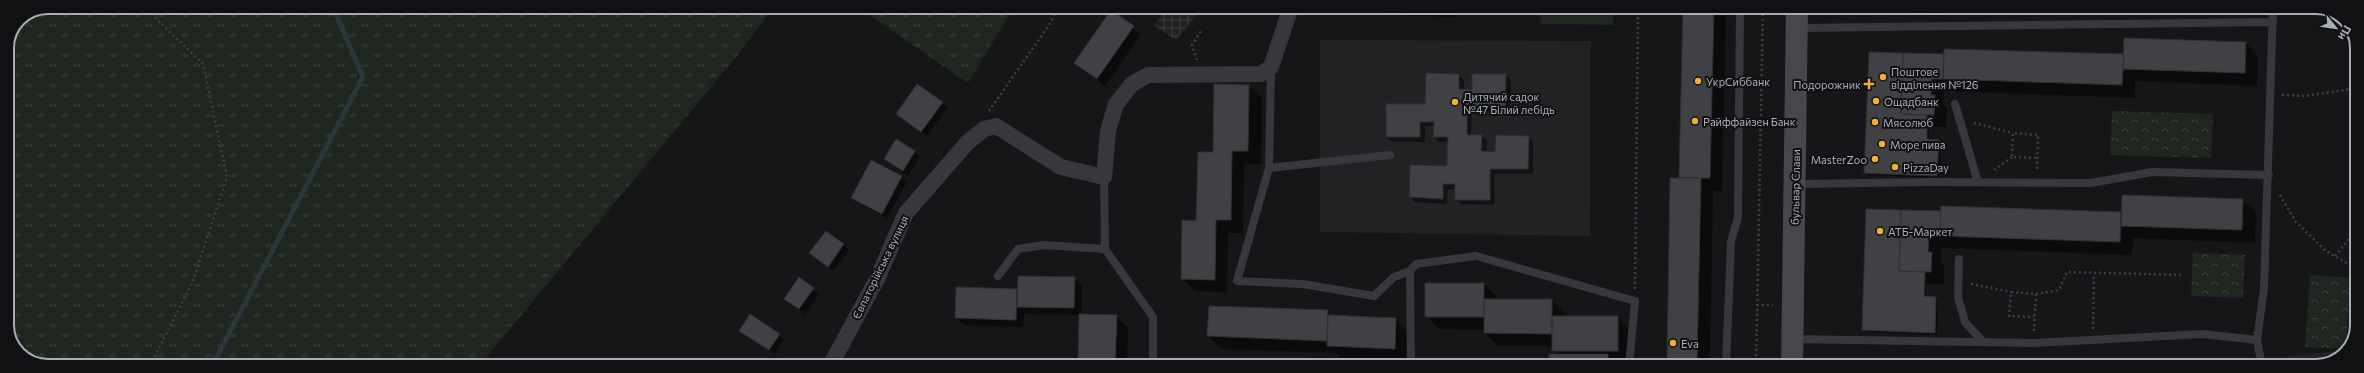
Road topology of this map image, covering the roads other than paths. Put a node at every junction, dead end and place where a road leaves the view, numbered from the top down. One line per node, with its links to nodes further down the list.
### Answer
1 (1289, 14): 6 (street)
2 (1740, 14): 25 (lane)
3 (2273, 14): 5 (lane)
4 (1797, 17): 5 (lane); 13 (street, бульвар Слави)
5 (2273, 22): 10 (lane)
6 (1271, 67): 9 (lane); 11 (street)
7 (1955, 104): 12 (lane)
8 (1390, 155): 9 (lane)
9 (1269, 168): 16 (lane)
10 (2268, 175): 12 (lane); 19 (lane)
11 (1104, 177): 14 (lane); 21 (street, Євпаторійська вулиця)
12 (1978, 182): 13 (lane)
13 (1796, 184): 18 (street, бульвар Слави)
14 (1105, 249): 17 (lane); 22 (lane)
15 (1959, 259): 20 (lane)
16 (1410, 271): 23 (lane); 24 (lane)
17 (998, 276)
18 (1793, 339): 20 (lane); 26 (street, бульвар Слави)
19 (2257, 340): 20 (lane); 27 (lane)
20 (1984, 343)
21 (834, 359)
22 (1152, 359)
23 (1411, 359)
24 (1630, 359)
25 (1726, 359)
26 (1792, 359)
27 (2261, 359)

